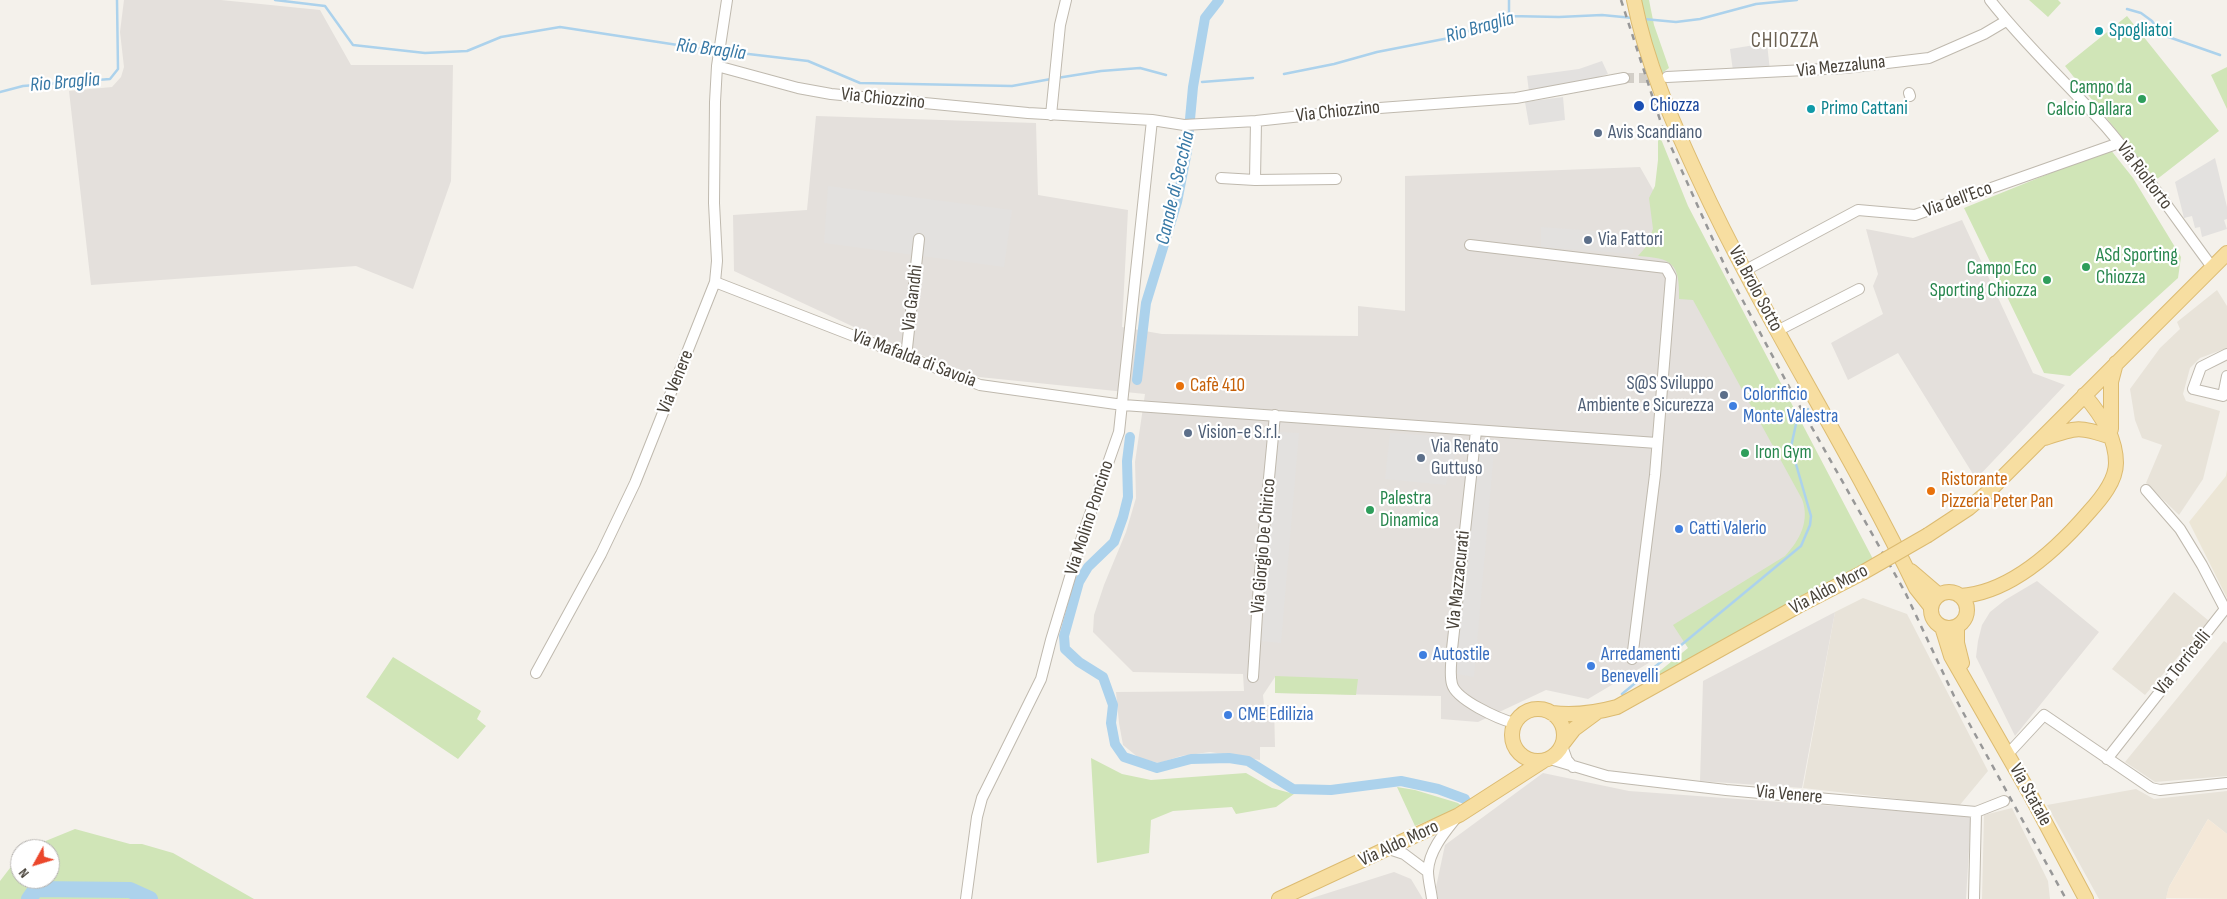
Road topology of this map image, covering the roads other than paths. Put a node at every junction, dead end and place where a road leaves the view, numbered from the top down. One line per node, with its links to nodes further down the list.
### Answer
1 (727, 0): 6 (street, Via Venere)
2 (1066, 0): 9 (street)
3 (1990, 0): 5 (street, Via Rioltorto)
4 (1637, 12): 20 (main road, Via Brolo Sotto)
5 (2006, 21): 7 (street, Via Mezzaluna); 12 (street, Via Rioltorto)
6 (718, 62): 9 (street, Via Chiozzino); 21 (street, Via Venere)
7 (1667, 77)
8 (1624, 78): 11 (street, Via Chiozzino)
9 (1051, 114): 10 (street, Via Chiozzino)
10 (1152, 120): 11 (street, Via Chiozzino); 29 (street, Via Molino Poncino)
11 (1256, 122): 15 (street)
12 (2119, 143): 19 (street, Via Rioltorto); 20 (street, Via dell'Eco)
13 (1221, 178): 15 (street)
14 (1336, 179): 15 (street)
15 (1255, 180)
16 (919, 239): 25 (street, Via Gandhi)
17 (1470, 245): 34 (street)
18 (2227, 253): 19 (main road, Via Aldo Moro)
19 (2212, 267): 26 (main road, Via Aldo Moro)
20 (1744, 270): 23 (main road, Via Brolo Sotto)
21 (715, 282): 25 (street, Via Mafalda di Savoia); 43 (street, Via Venere)
22 (1859, 289): 23 (street)
23 (1777, 331): 38 (main road, Via Brolo Sotto)
24 (2227, 354): 27 (street)
25 (906, 357): 29 (street, Via Mafalda di Savoia)
26 (2116, 363): 28 (main road, Via Aldo Moro); 32 (main road)
27 (2227, 376)
28 (2084, 395): 32 (main road); 33 (main road, Via Aldo Moro)
29 (1122, 404): 30 (street); 62 (street, Via Molino Poncino)
30 (1276, 415): 31 (street); 44 (street, Via Giorgio De Chirico)
31 (1476, 431): 34 (street); 48 (street, Via Mazzacurati)
32 (2111, 437): 33 (main road, Via Aldo Moro); 36 (main road)
33 (2040, 439): 46 (main road, Via Aldo Moro, bridge)
34 (1657, 443): 42 (street)
35 (2146, 490): 52 (street, Via Torricelli)
36 (2001, 584): 37 (main road); 39 (main road)
37 (1960, 596): 38 (main road); 39 (main road)
38 (1935, 601): 41 (main road, Via Statale)
39 (1967, 613): 40 (main road)
40 (1958, 626): 41 (main road); 45 (main road, Via Statale)
41 (1942, 627): 45 (main road, Via Statale)
42 (1632, 659)
43 (536, 673)
44 (1253, 677)
45 (1972, 692): 50 (main road, Via Statale)
46 (1598, 712): 47 (main road, Via Aldo Moro); 49 (main road, Via Aldo Moro)
47 (1552, 713): 48 (main road); 49 (main road)
48 (1514, 724): 51 (main road)
49 (1563, 744): 53 (main road); 54 (street)
50 (2007, 755): 52 (street); 66 (main road, Via Statale)
51 (1520, 756): 53 (main road); 55 (main road)
52 (2108, 759): 56 (street)
53 (1547, 760): 54 (street, Via Venere); 55 (main road, Via Aldo Moro)
54 (1573, 767): 58 (street, Via Venere)
55 (1514, 780): 59 (main road, Via Aldo Moro)
56 (2227, 783)
57 (2004, 801): 58 (street, Via Venere)
58 (1976, 812): 65 (street)
59 (1463, 813): 60 (main road, Via Aldo Moro); 61 (street)
60 (1389, 849): 61 (street); 63 (main road, Via Aldo Moro)
61 (1428, 872): 64 (street)
62 (966, 899)
63 (1279, 899)
64 (1432, 899)
65 (1974, 899)
66 (2086, 899)

